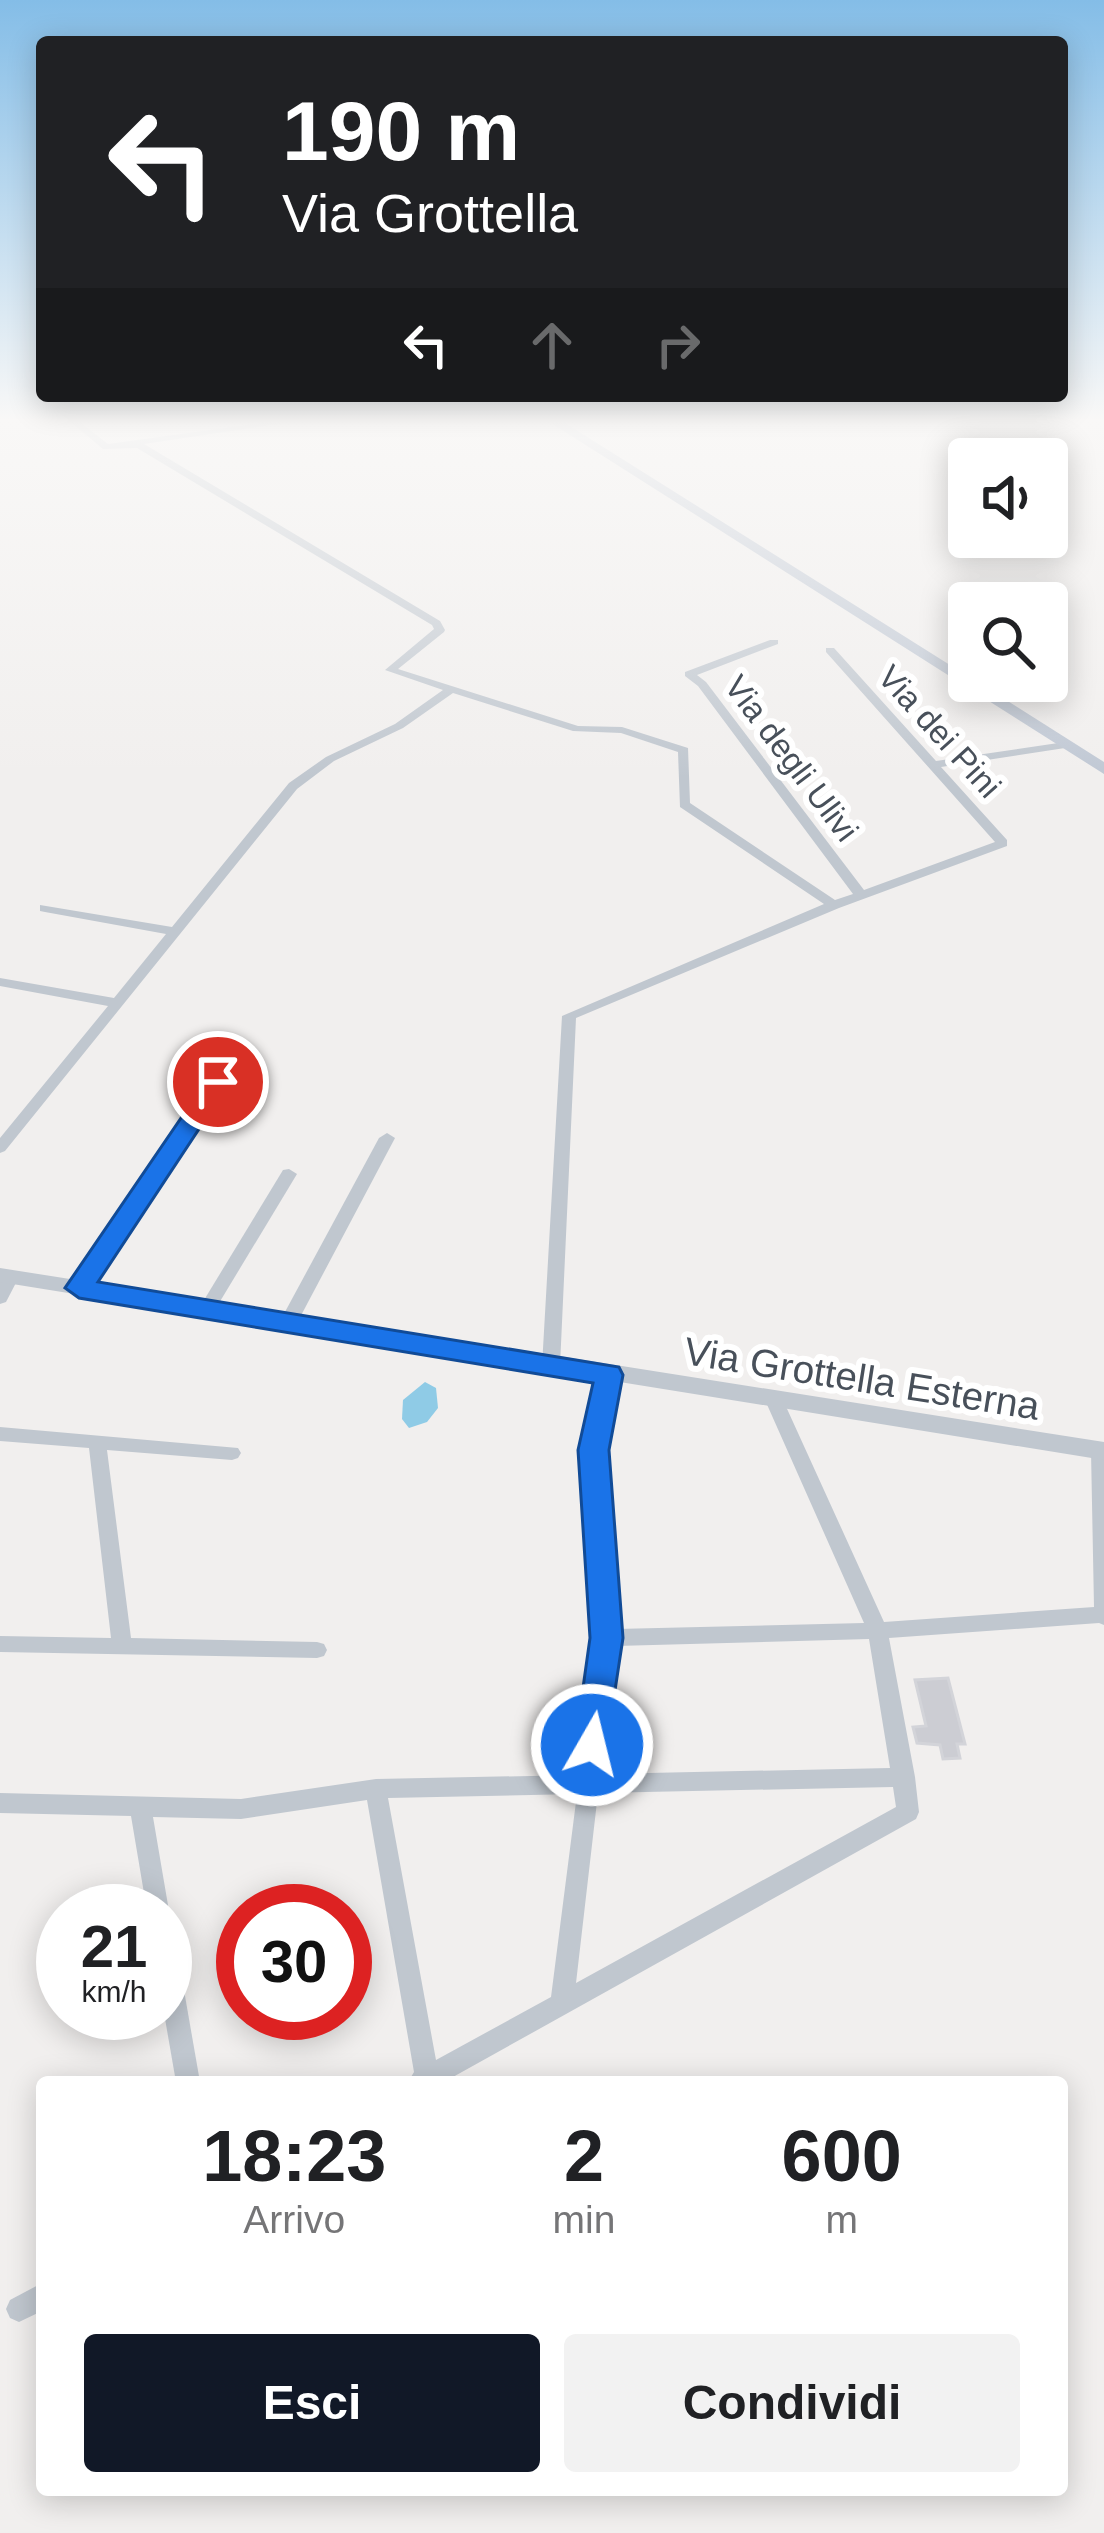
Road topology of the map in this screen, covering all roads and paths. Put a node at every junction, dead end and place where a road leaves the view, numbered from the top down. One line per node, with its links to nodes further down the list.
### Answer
1 (300, 541): 5 (street)
2 (743, 541): 6 (main road)
3 (774, 642): 9 (street, Via degli Ulivi)
4 (830, 650): 7 (street, Via dei Pini)
5 (450, 690): 10 (street); 12 (street)
6 (1065, 746): 7 (street); 8 (main road)
7 (932, 766): 9 (street, Via dei Pini)
8 (1104, 770)
9 (861, 895): 10 (street)
10 (834, 905): 24 (street)
11 (45, 908): 12 (street)
12 (174, 931): 14 (street)
13 (0, 982): 14 (street)
14 (117, 1003): 17 (street)
15 (218, 1082): 20 (street)
16 (387, 1138): 23 (street)
17 (0, 1148)
18 (289, 1174): 22 (street)
19 (6, 1276): 20 (street, Via Grottella Esterna); 21 (street)
20 (79, 1288): 22 (street, Via Grottella Esterna)
21 (0, 1298)
22 (207, 1309): 23 (street, Via Grottella Esterna)
23 (288, 1323): 24 (street, Via Grottella Esterna)
24 (551, 1366): 25 (street, Via Grottella Esterna)
25 (609, 1375): 26 (street, Via Grottella Esterna); 33 (street)
26 (774, 1400): 29 (street, Via Grottella Esterna); 32 (street)
27 (0, 1434): 28 (street)
28 (98, 1443): 30 (street); 35 (street)
29 (1102, 1451): 31 (street)
30 (232, 1453)
31 (1103, 1616): 32 (street)
32 (878, 1631): 33 (street); 37 (street)
33 (607, 1638): 38 (street)
34 (0, 1644): 35 (street)
35 (122, 1646): 36 (street)
36 (317, 1650)
37 (904, 1777): 38 (street); 43 (street)
38 (587, 1781): 39 (street); 43 (street)
39 (376, 1789): 41 (street); 46 (street)
40 (0, 1803): 41 (street)
41 (140, 1807): 42 (street)
42 (153, 1884)
43 (562, 2001): 47 (street)
44 (181, 2040): 45 (street)
45 (187, 2076)
46 (423, 2076)
47 (431, 2076)

